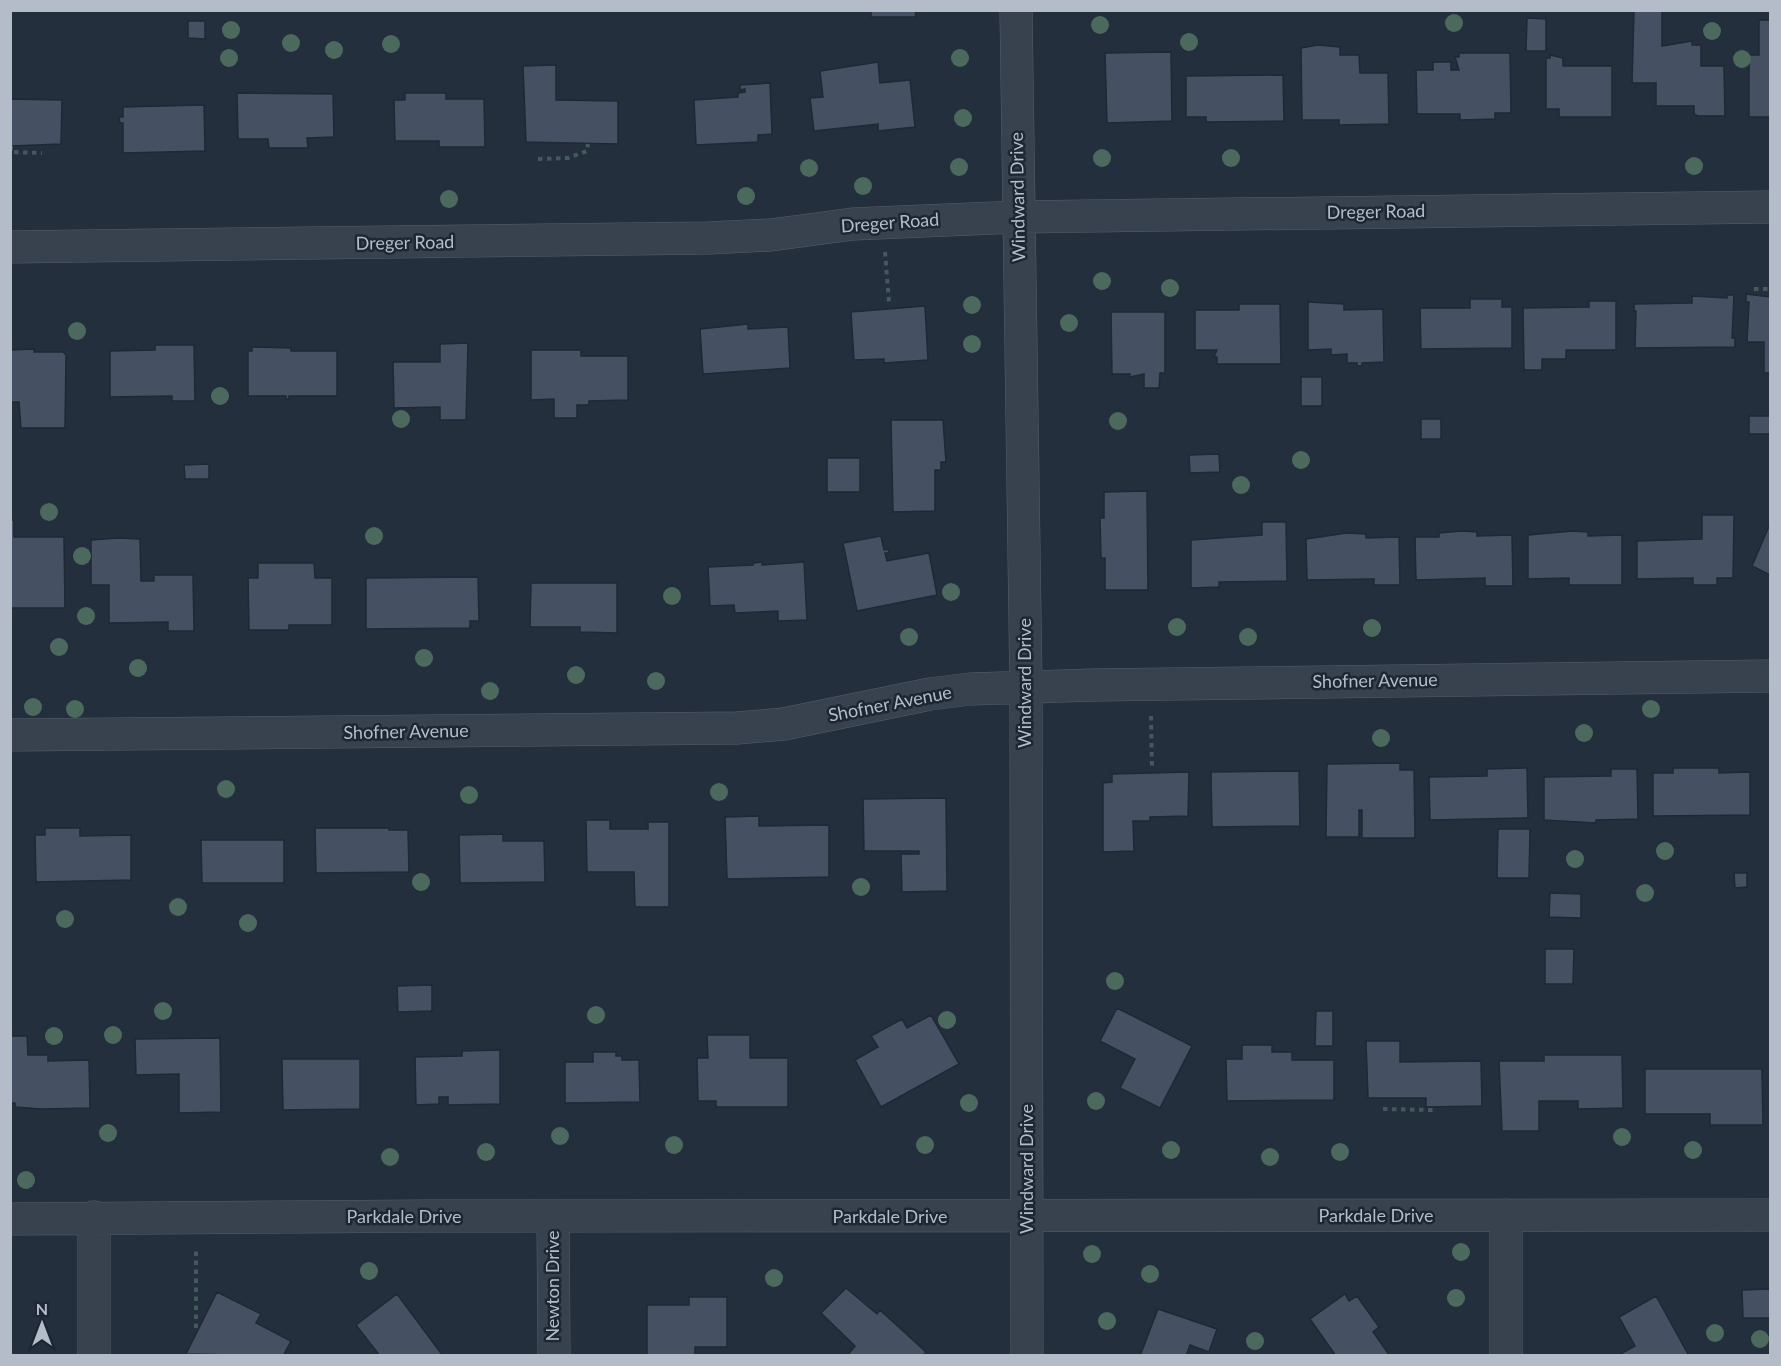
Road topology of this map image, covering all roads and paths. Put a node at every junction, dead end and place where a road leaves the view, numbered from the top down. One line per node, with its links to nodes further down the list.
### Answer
1 (1016, 10): 7 (street, Windward Drive)
2 (588, 144): 5 (path)
3 (11, 146): 4 (path)
4 (42, 153)
5 (538, 159)
6 (1770, 207): 7 (street, Dreger Road)
7 (1018, 216): 9 (street, Dreger Road); 14 (street, Windward Drive)
8 (885, 242): 12 (path)
9 (10, 247)
10 (1754, 289): 11 (path)
11 (1770, 289)
12 (889, 302)
13 (1770, 676): 14 (street, Shofner Avenue)
14 (1026, 687): 16 (street, Shofner Avenue); 24 (street, Windward Drive)
15 (1151, 715): 17 (path)
16 (10, 735)
17 (1152, 769)
18 (1383, 1109): 19 (path)
19 (1433, 1110)
20 (1506, 1215): 21 (street, Parkdale Drive); 24 (street, Parkdale Drive); 31 (street)
21 (1770, 1215)
22 (94, 1217): 23 (street, Parkdale Drive); 25 (street, Parkdale Drive); 28 (street)
23 (553, 1217): 24 (street, Parkdale Drive); 29 (street, Newton Drive)
24 (1027, 1217): 30 (street, Windward Drive)
25 (10, 1219)
26 (196, 1245): 27 (path)
27 (196, 1328)
28 (94, 1356)
29 (554, 1356)
30 (1027, 1356)
31 (1506, 1356)

